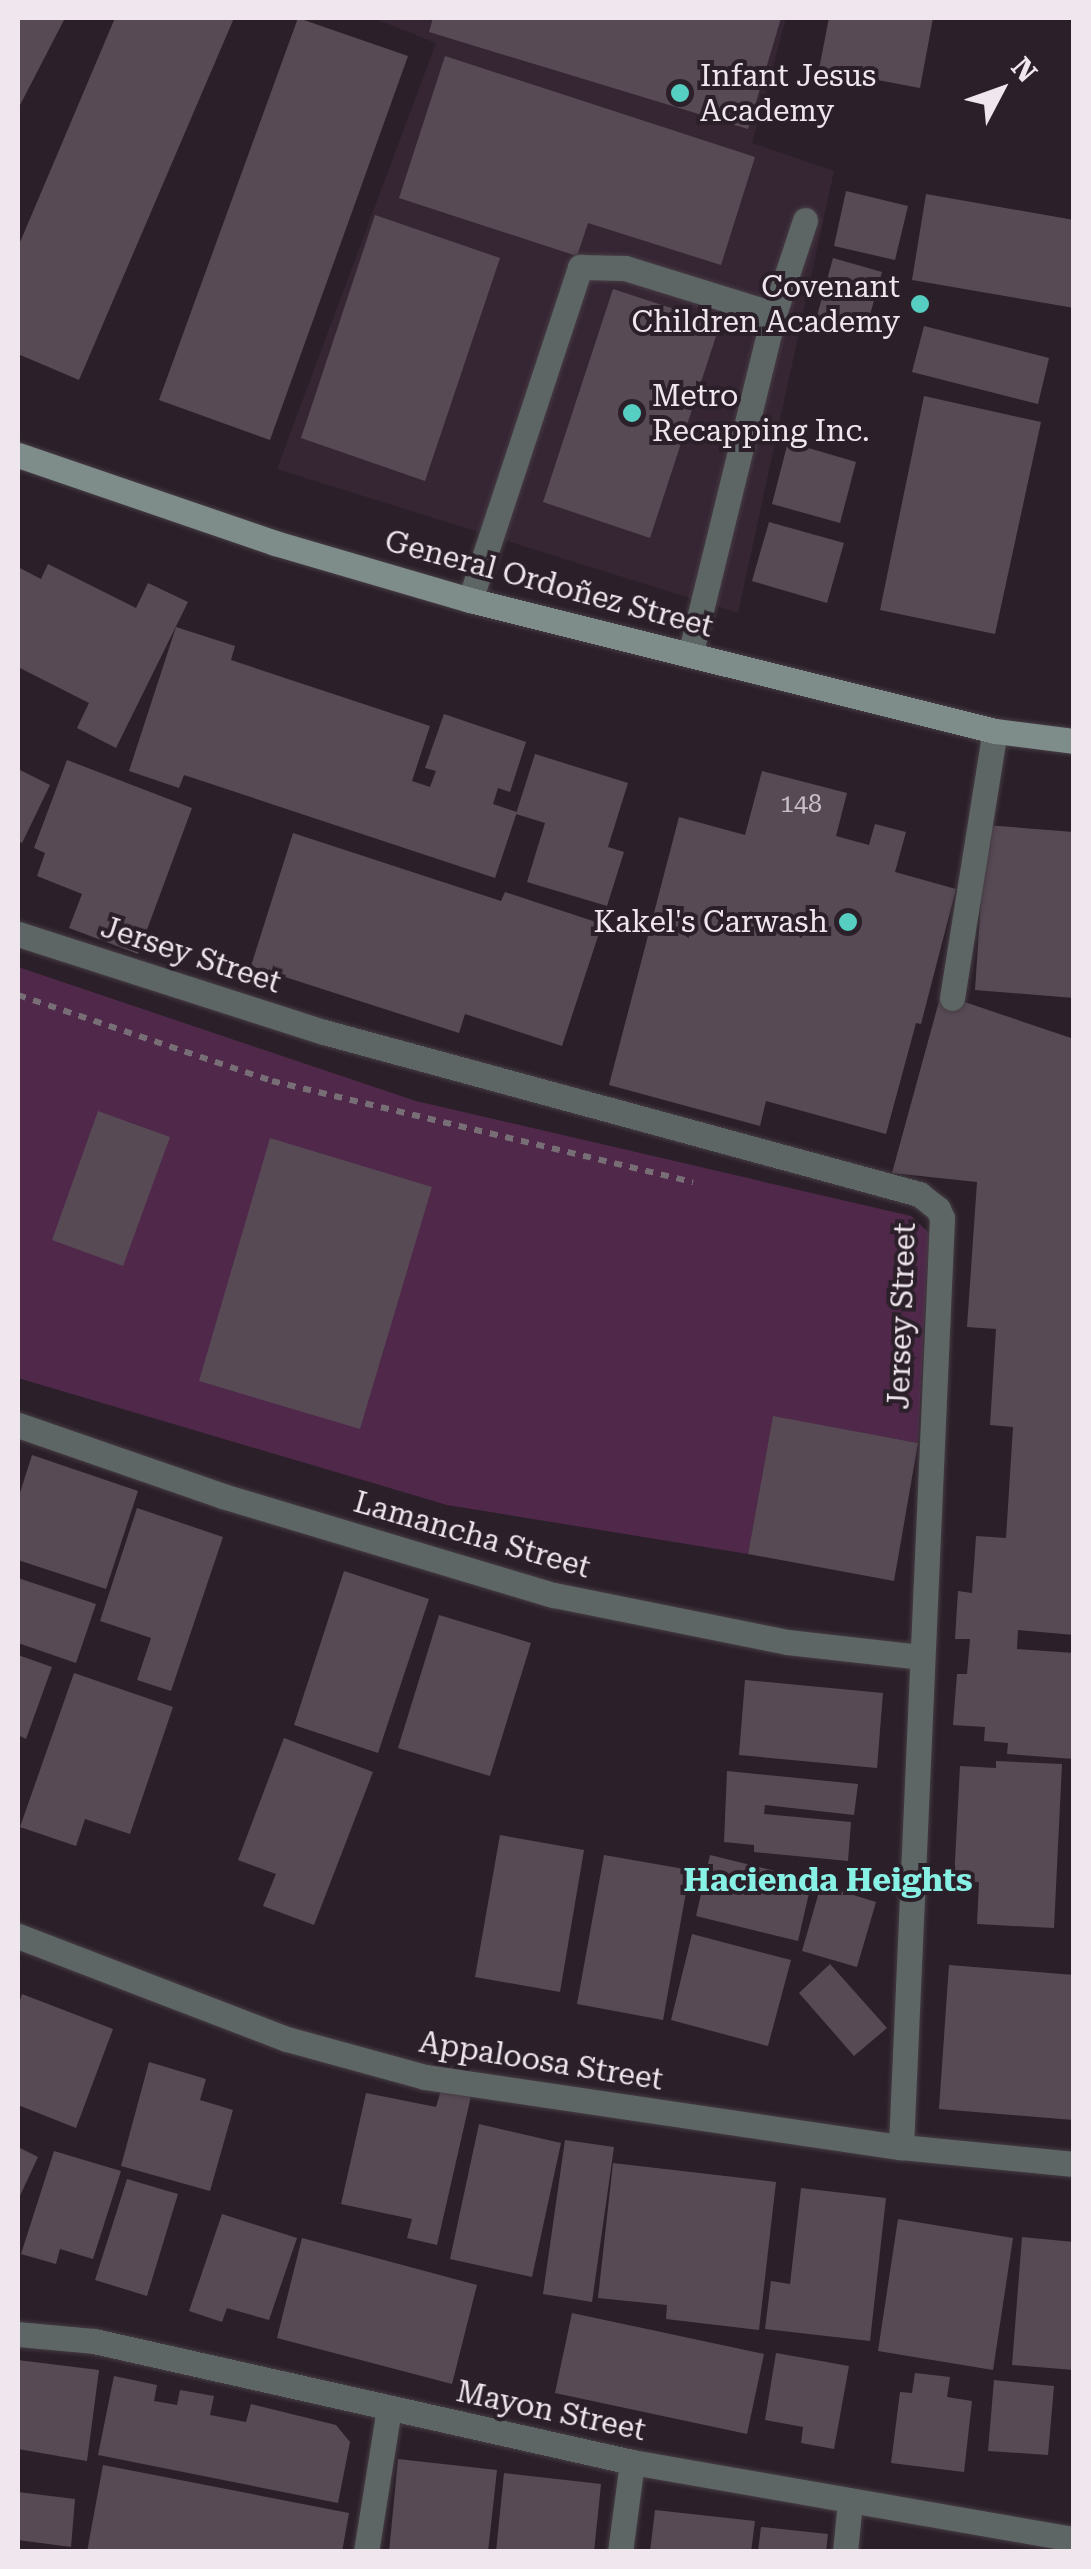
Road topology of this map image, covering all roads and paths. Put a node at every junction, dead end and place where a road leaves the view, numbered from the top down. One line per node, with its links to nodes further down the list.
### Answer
1 (804, 220): 2 (street)
2 (774, 314): 4 (street); 5 (street)
3 (18, 454): 4 (main road, General Ordoñez Street)
4 (470, 600): 5 (main road, General Ordoñez Street)
5 (690, 655): 6 (main road, General Ordoñez Street)
6 (995, 731): 7 (main road, General Ordoñez Street); 10 (street)
7 (1074, 741)
8 (18, 934): 13 (street, Jersey Street)
9 (18, 995): 11 (path)
10 (952, 998)
11 (699, 1183)
12 (18, 1425): 13 (street, Lamancha Street)
13 (920, 1657): 15 (street, Jersey Street)
14 (18, 1936): 15 (street, Appaloosa Street)
15 (901, 2147): 16 (street, Appaloosa Street)
16 (1074, 2164)
17 (18, 2334): 18 (street, Mayon Street)
18 (389, 2409): 19 (street, Mayon Street); 22 (street)
19 (632, 2462): 20 (street, Mayon Street); 23 (street)
20 (850, 2502): 21 (street, Mayon Street); 24 (street)
21 (1074, 2538)
22 (366, 2552)
23 (620, 2552)
24 (845, 2552)

